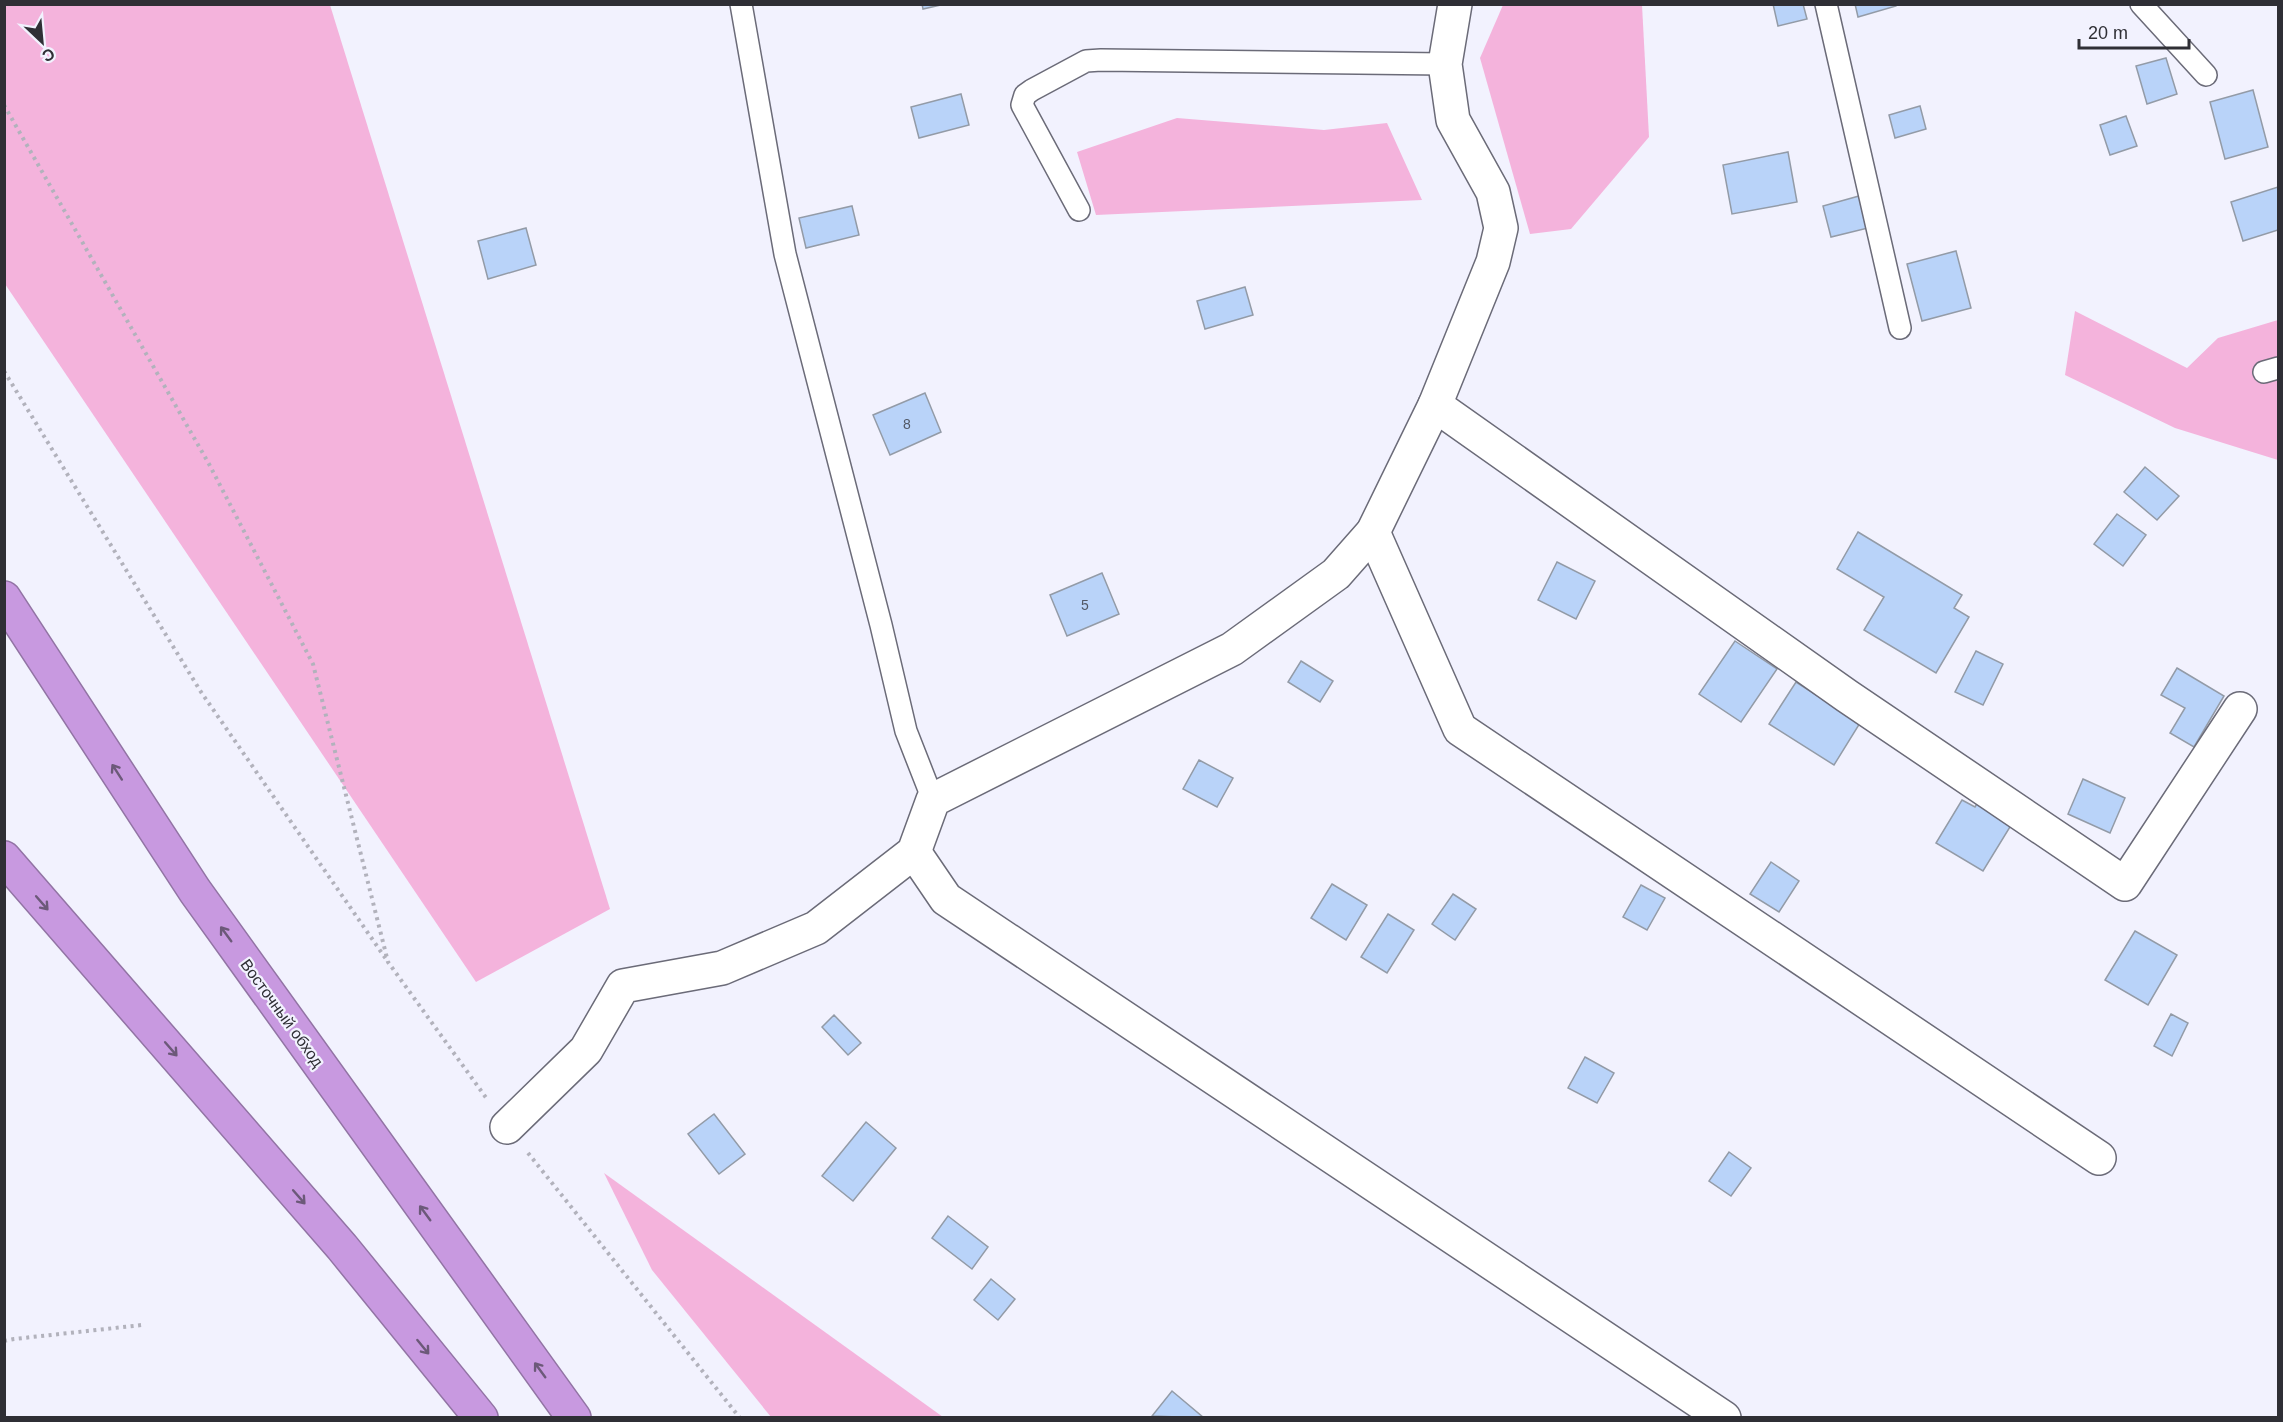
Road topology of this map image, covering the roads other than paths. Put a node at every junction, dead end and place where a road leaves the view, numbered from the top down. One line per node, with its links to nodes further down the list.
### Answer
1 (741, 4): 13 (lane)
2 (1455, 4): 5 (street)
3 (1826, 4): 8 (lane)
4 (2141, 4): 6 (lane)
5 (1445, 64): 7 (lane); 9 (street)
6 (2206, 75)
7 (1079, 210)
8 (1900, 328)
9 (1435, 405): 10 (street); 12 (street)
10 (1373, 532): 13 (street); 17 (street)
11 (4, 598): 19 (highway, Восточный обход, one-way to 11)
12 (2240, 709)
13 (933, 800): 14 (street)
14 (914, 852): 16 (street); 20 (street)
15 (4, 858): 18 (highway, one-way to 18)
16 (507, 1127)
17 (2099, 1158)
18 (481, 1418)
19 (574, 1418)
20 (1724, 1418)

